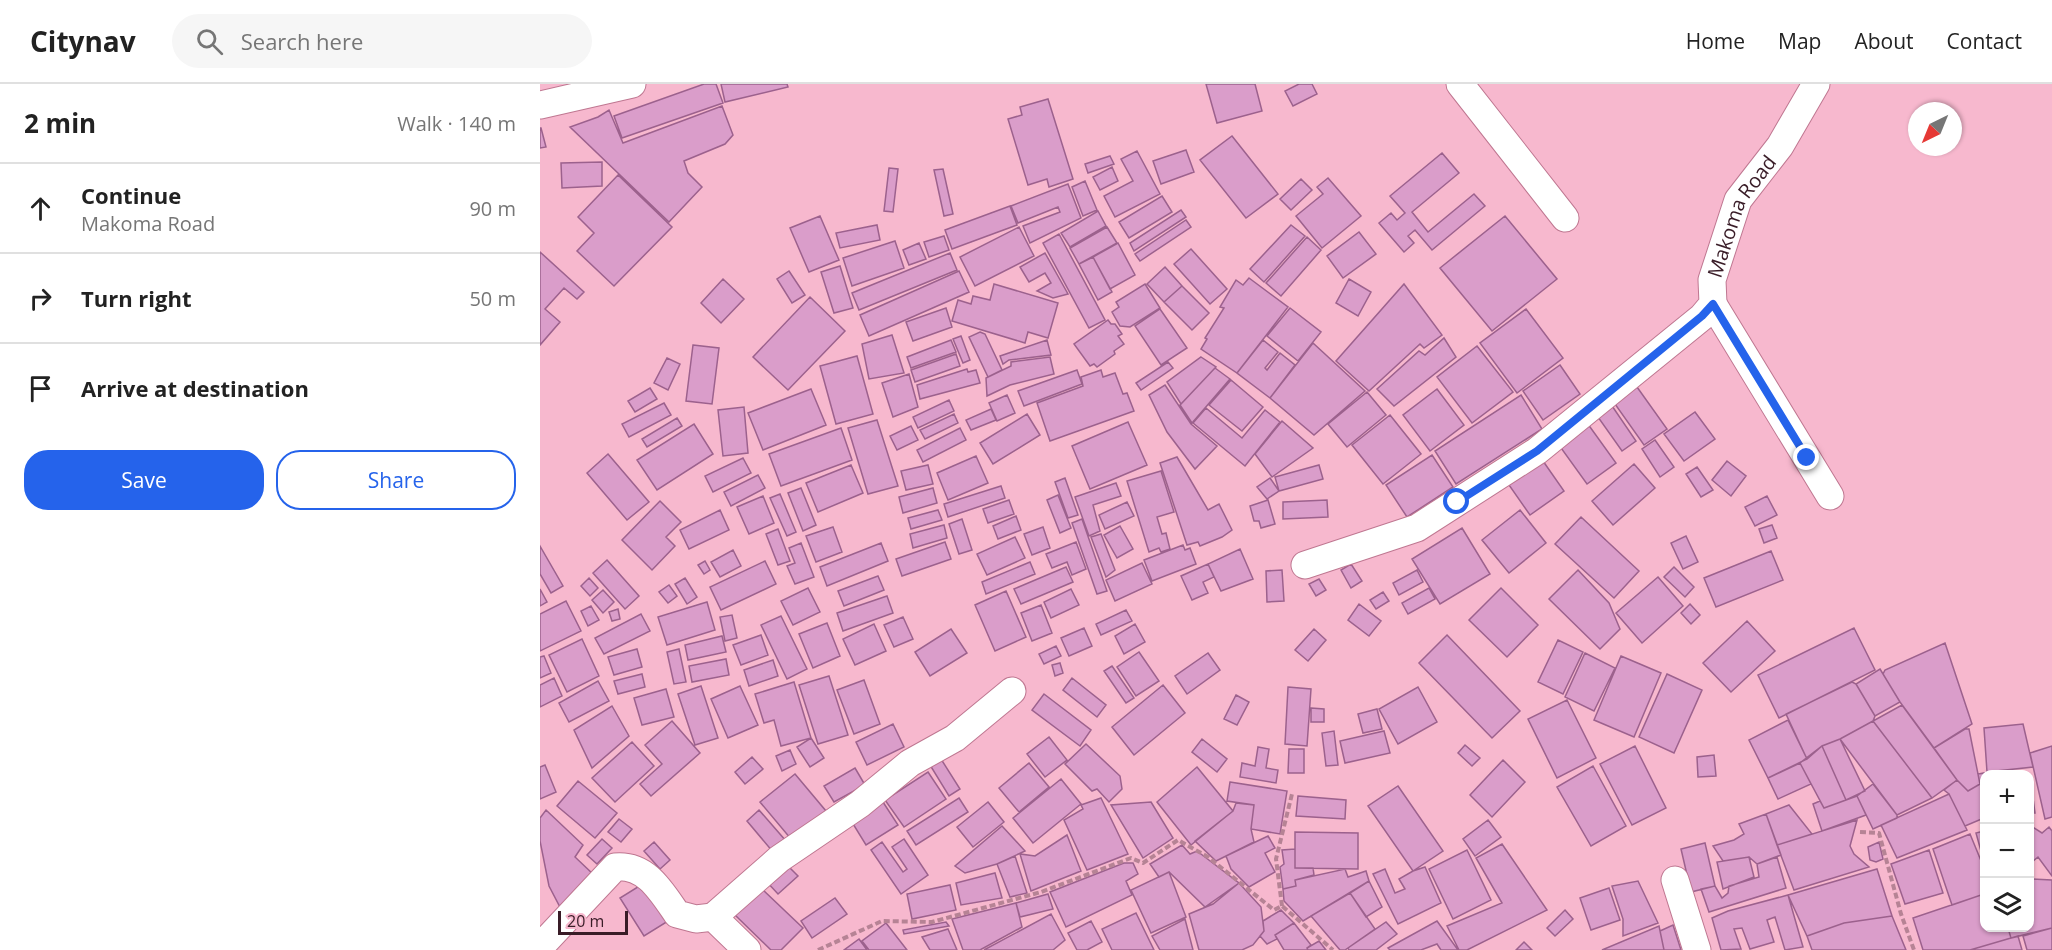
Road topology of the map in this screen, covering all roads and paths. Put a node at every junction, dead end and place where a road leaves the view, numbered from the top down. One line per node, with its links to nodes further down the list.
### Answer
1 (632, 84): 4 (street)
2 (1460, 84): 5 (street)
3 (1816, 84): 6 (street, Makoma Road)
4 (540, 105)
5 (1565, 218)
6 (1713, 304): 7 (street); 8 (street, Makoma Road)
7 (1830, 496)
8 (1305, 565)
9 (1011, 691): 14 (street)
10 (1292, 794): 13 (path)
11 (1860, 831): 20 (path)
12 (1675, 880): 19 (street)
13 (1282, 906): 17 (path); 18 (path)
14 (713, 917): 15 (street); 16 (street)
15 (540, 947)
16 (747, 950)
17 (818, 950)
18 (1334, 950)
19 (1697, 950)
20 (1914, 950)

